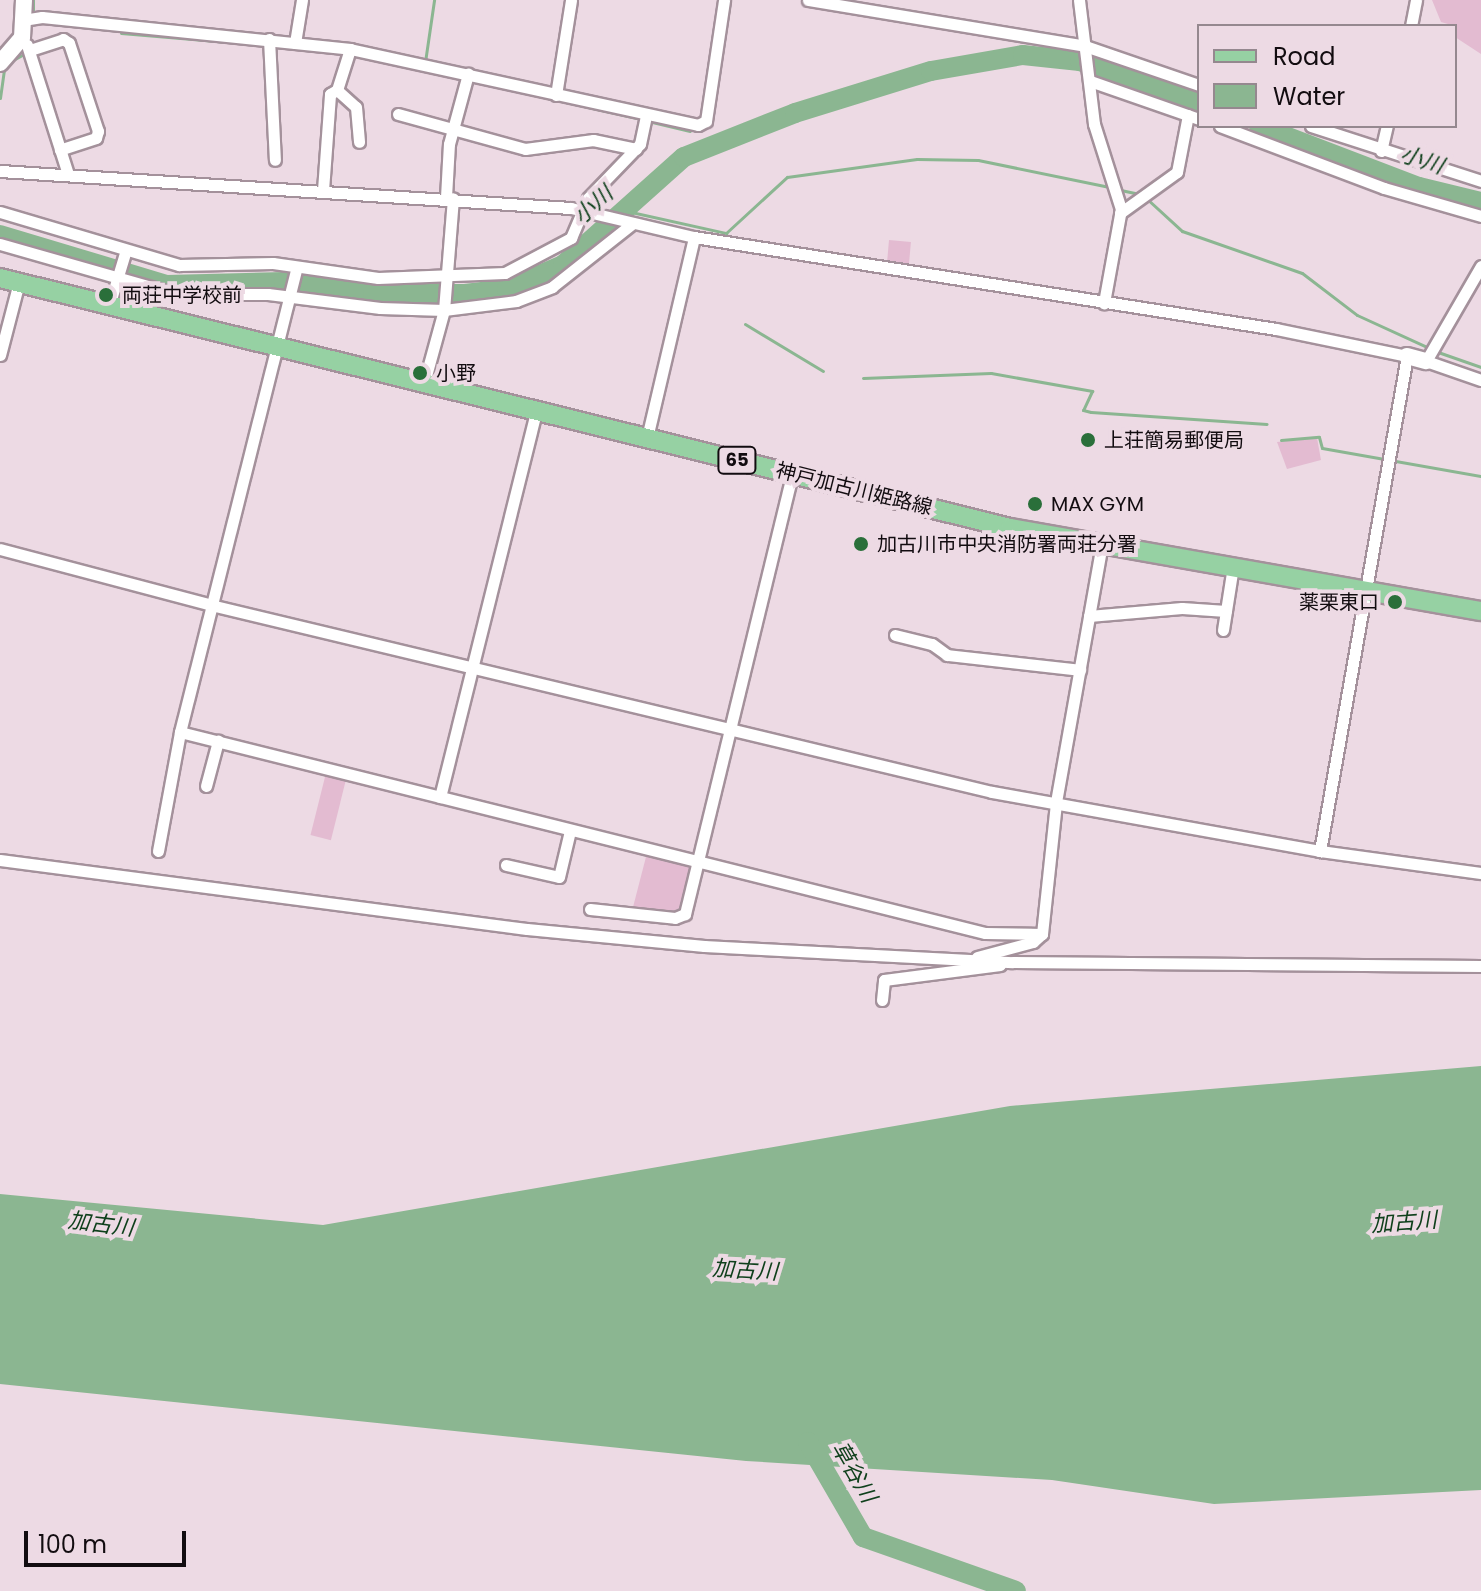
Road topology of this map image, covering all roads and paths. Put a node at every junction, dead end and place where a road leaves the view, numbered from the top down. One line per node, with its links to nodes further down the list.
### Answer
1 (24, 0): 8 (street)
2 (302, 0): 11 (street)
3 (571, 0): 20 (street)
4 (724, 0): 23 (street)
5 (808, 0): 13 (street)
6 (1079, 0): 13 (street)
7 (1416, 0): 9 (street)
8 (23, 20): 10 (street); 12 (street)
9 (1411, 24)
10 (269, 39): 11 (street); 32 (street)
11 (295, 43): 14 (street)
12 (26, 44): 15 (street); 30 (street); 30 (street)
13 (1085, 46): 17 (street); 18 (street)
14 (349, 54): 16 (street); 19 (street)
15 (2, 58)
16 (467, 78): 20 (street); 27 (street)
17 (1090, 79): 22 (street); 40 (street)
18 (1197, 84)
19 (337, 90): 28 (street); 36 (street)
20 (556, 95): 23 (street)
21 (398, 114): 27 (street)
22 (1194, 117): 40 (street)
23 (645, 120): 29 (street)
24 (1225, 128): 41 (street)
25 (1317, 128): 31 (street)
26 (1387, 128): 31 (street)
27 (452, 129): 29 (street); 37 (street)
28 (359, 142)
29 (636, 149): 39 (street)
30 (60, 150): 34 (street)
31 (1381, 151): 35 (street)
32 (275, 160)
33 (0, 171): 34 (street)
34 (68, 174): 36 (street)
35 (1481, 181)
36 (323, 190): 37 (street)
37 (450, 198): 39 (street); 50 (street)
38 (0, 212): 50 (street)
39 (589, 212): 42 (street); 50 (street)
40 (1120, 213): 53 (street)
41 (1481, 216)
42 (632, 222): 43 (street); 55 (street)
43 (694, 237): 53 (street); 63 (street)
44 (0, 244): 49 (street)
45 (125, 253): 49 (street)
46 (296, 271): 52 (street)
47 (1480, 272): 59 (street)
48 (0, 278): 51 (main road, 神戸加古川姫路線 / 65)
49 (117, 278): 52 (street); 54 (street)
50 (445, 278): 55 (street)
51 (19, 282): 54 (main road, 神戸加古川姫路線 / 65); 57 (street)
52 (291, 296): 55 (street); 56 (street)
53 (1104, 303): 58 (street)
54 (109, 306): 56 (main road, 神戸加古川姫路線 / 65)
55 (444, 310): 61 (street)
56 (277, 348): 61 (main road, 神戸加古川姫路線 / 65); 69 (street)
57 (0, 355)
58 (1407, 356): 59 (street); 68 (street)
59 (1426, 361): 60 (street)
60 (1481, 380)
61 (424, 383): 62 (main road, 神戸加古川姫路線 / 65)
62 (536, 411): 63 (main road, 神戸加古川姫路線 / 65); 75 (street)
63 (647, 438): 64 (main road, 神戸加古川姫路線 / 65)
64 (792, 474): 65 (main road, 神戸加古川姫路線 / 65); 77 (street)
65 (1102, 544): 67 (main road, 神戸加古川姫路線 / 65); 72 (street)
66 (0, 549): 69 (street)
67 (1233, 566): 68 (main road, 神戸加古川姫路線 / 65); 70 (street)
68 (1365, 590): 71 (main road, 神戸加古川姫路線 / 65); 85 (street)
69 (215, 606): 75 (street); 78 (street)
70 (1226, 611): 72 (street); 73 (street)
71 (1481, 611)
72 (1089, 616): 76 (street)
73 (1223, 630)
74 (895, 635): 76 (street)
75 (473, 665): 77 (street); 81 (street)
76 (1080, 670): 82 (street)
77 (731, 731): 82 (street); 87 (street)
78 (180, 732): 79 (street); 84 (street)
79 (218, 741): 80 (street); 81 (street)
80 (206, 786)
81 (440, 797): 83 (street)
82 (1056, 802): 85 (street); 91 (street)
83 (570, 831): 87 (street); 88 (street)
84 (158, 851)
85 (1320, 851): 89 (street)
86 (0, 860): 92 (street)
87 (699, 862): 90 (street); 91 (street)
88 (506, 865)
89 (1481, 873)
90 (590, 909)
91 (1042, 934): 92 (street)
92 (973, 959): 93 (street)
93 (1013, 962): 94 (street); 95 (street)
94 (1481, 966)
95 (882, 1000)

